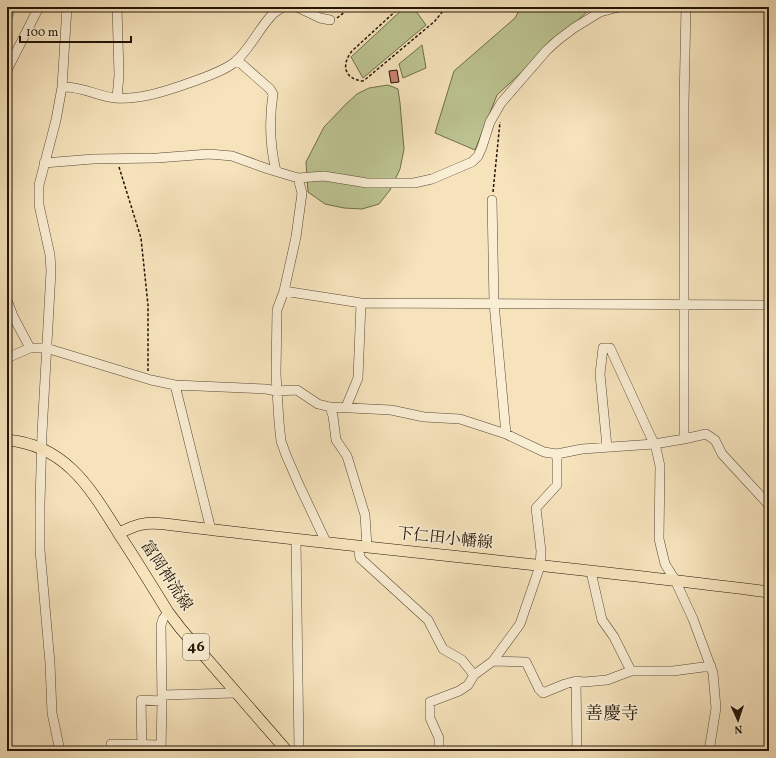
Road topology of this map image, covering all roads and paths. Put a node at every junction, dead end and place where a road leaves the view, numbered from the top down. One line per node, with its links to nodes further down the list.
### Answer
1 (39, 7): 13 (street)
2 (67, 7): 14 (street)
3 (117, 7): 15 (street)
4 (283, 7): 12 (street)
5 (297, 7): 11 (street)
6 (351, 7): 11 (path)
7 (400, 7): 8 (path)
8 (446, 7)
9 (619, 7): 16 (street)
10 (686, 7): 26 (street)
11 (330, 20)
12 (237, 60): 15 (street); 19 (street)
13 (7, 70)
14 (62, 87): 15 (street); 18 (street)
15 (116, 98)
16 (498, 111): 20 (street); 21 (path)
17 (117, 159): 18 (street); 19 (street); 31 (path)
18 (44, 163): 29 (street)
19 (276, 171): 20 (street)
20 (298, 178): 22 (street)
21 (492, 200): 25 (street)
22 (284, 291): 24 (street); 33 (street)
23 (7, 300): 28 (street)
24 (361, 303): 25 (street); 35 (street)
25 (494, 303): 26 (street); 36 (street)
26 (685, 304): 27 (street); 37 (street)
27 (769, 305)
28 (30, 348): 29 (street); 30 (street)
29 (46, 348): 31 (street); 41 (street)
30 (7, 358)
31 (148, 379): 32 (street)
32 (176, 385): 33 (street); 44 (street)
33 (276, 391): 34 (street); 47 (street)
34 (330, 407): 35 (street); 48 (street)
35 (346, 407): 36 (street)
36 (506, 434): 42 (street)
37 (684, 439): 39 (street); 43 (street)
38 (7, 440): 41 (main road, 富岡神流線 / 46)
39 (654, 444): 40 (street); 40 (street); 51 (street)
40 (608, 447): 42 (street)
41 (42, 448): 45 (main road, 富岡神流線 / 46); 64 (street)
42 (557, 454): 49 (street)
43 (769, 505)
44 (211, 530): 45 (main road, 下仁田小幡線); 46 (main road, 下仁田小幡線)
45 (119, 534): 53 (main road, 富岡神流線 / 46)
46 (296, 539): 47 (main road, 下仁田小幡線); 66 (street)
47 (326, 542): 48 (main road, 下仁田小幡線)
48 (363, 546): 49 (main road, 下仁田小幡線); 57 (street)
49 (540, 566): 50 (main road, 下仁田小幡線); 54 (street)
50 (591, 572): 51 (main road, 下仁田小幡線); 56 (street)
51 (675, 580): 52 (main road, 下仁田小幡線); 55 (street)
52 (769, 592)
53 (168, 612): 59 (main road, 富岡神流線 / 46); 60 (street)
54 (493, 661): 57 (street); 58 (street)
55 (711, 666): 56 (street); 69 (street)
56 (631, 671): 58 (street)
57 (474, 675): 67 (street)
58 (576, 681): 68 (street)
59 (235, 692): 60 (street); 65 (main road, 富岡神流線 / 46)
60 (162, 698): 62 (street); 63 (street)
61 (111, 744): 62 (street)
62 (142, 748): 63 (street)
63 (161, 748)
64 (60, 751)
65 (287, 751)
66 (299, 751)
67 (439, 751)
68 (577, 751)
69 (708, 751)

